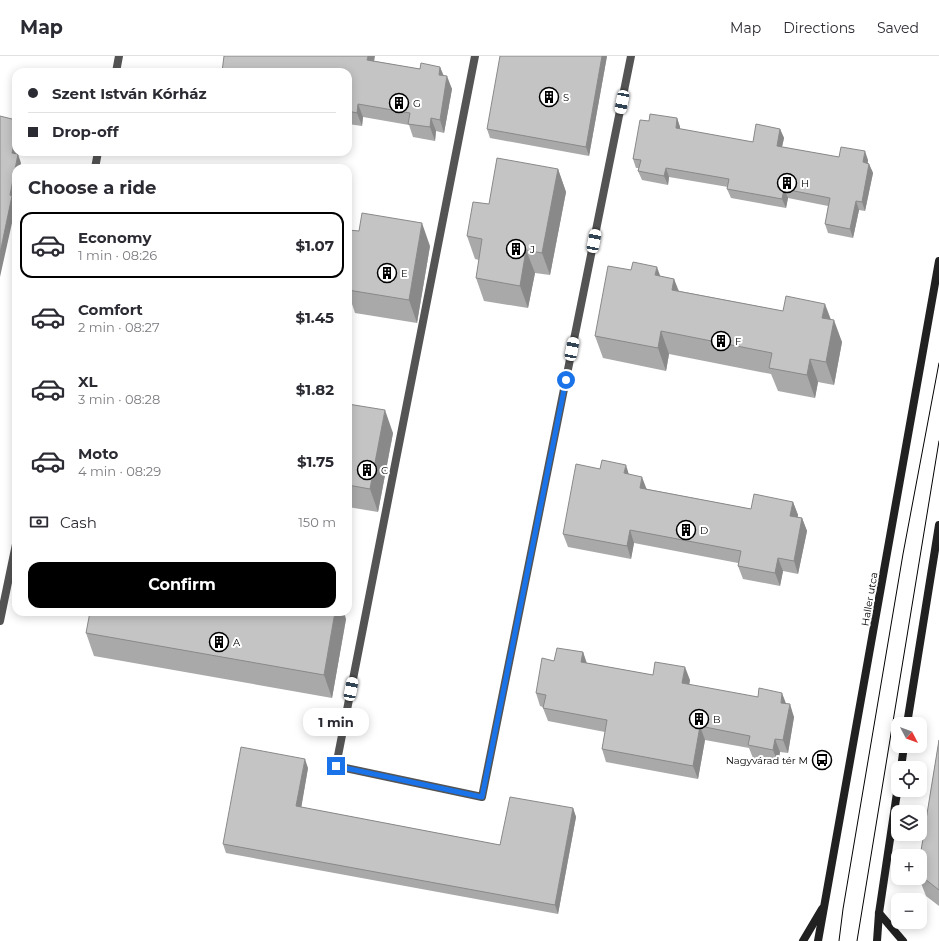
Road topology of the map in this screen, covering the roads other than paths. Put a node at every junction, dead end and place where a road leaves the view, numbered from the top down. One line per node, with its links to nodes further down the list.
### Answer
1 (119, 56): 4 (street)
2 (475, 56): 3 (street)
3 (631, 56)
4 (117, 68)
5 (939, 261): 11 (street, Haller utca)
6 (939, 525): 9 (street)
7 (12, 563): 8 (street)
8 (0, 621)
9 (908, 717)
10 (896, 797): 12 (street)
11 (825, 903): 13 (street); 14 (street, Haller utca)
12 (879, 913): 15 (street); 16 (street)
13 (804, 941)
14 (818, 941)
15 (876, 941)
16 (903, 941)

